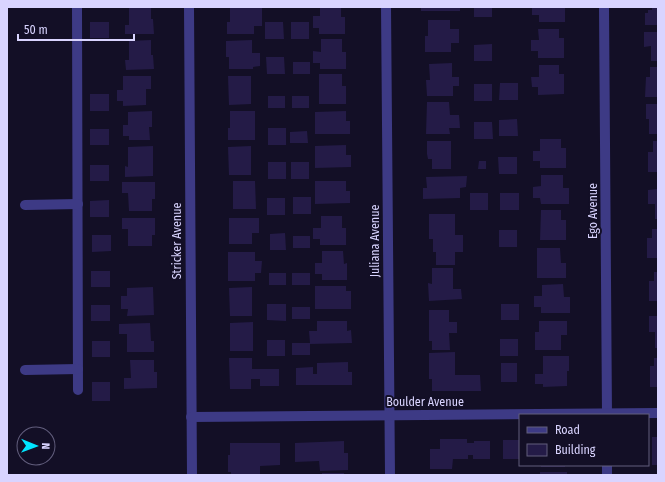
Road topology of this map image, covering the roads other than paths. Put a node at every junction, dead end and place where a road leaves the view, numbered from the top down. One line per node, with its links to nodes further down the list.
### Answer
1 (77, 7): 6 (street)
2 (189, 7): 14 (street, Stricker Avenue)
3 (386, 7): 13 (street, Juliana Avenue)
4 (604, 7): 12 (street, Ego Avenue)
5 (25, 204): 6 (street)
6 (78, 204): 8 (street)
7 (24, 370): 8 (street)
8 (78, 370): 9 (street)
9 (78, 390)
10 (658, 413): 12 (street, Boulder Avenue)
11 (519, 414): 13 (street, Boulder Avenue)
12 (607, 414)
13 (389, 415): 14 (street, Boulder Avenue); 16 (street, Juliana Avenue)
14 (191, 417): 15 (street, Stricker Avenue)
15 (192, 475)
16 (390, 475)

